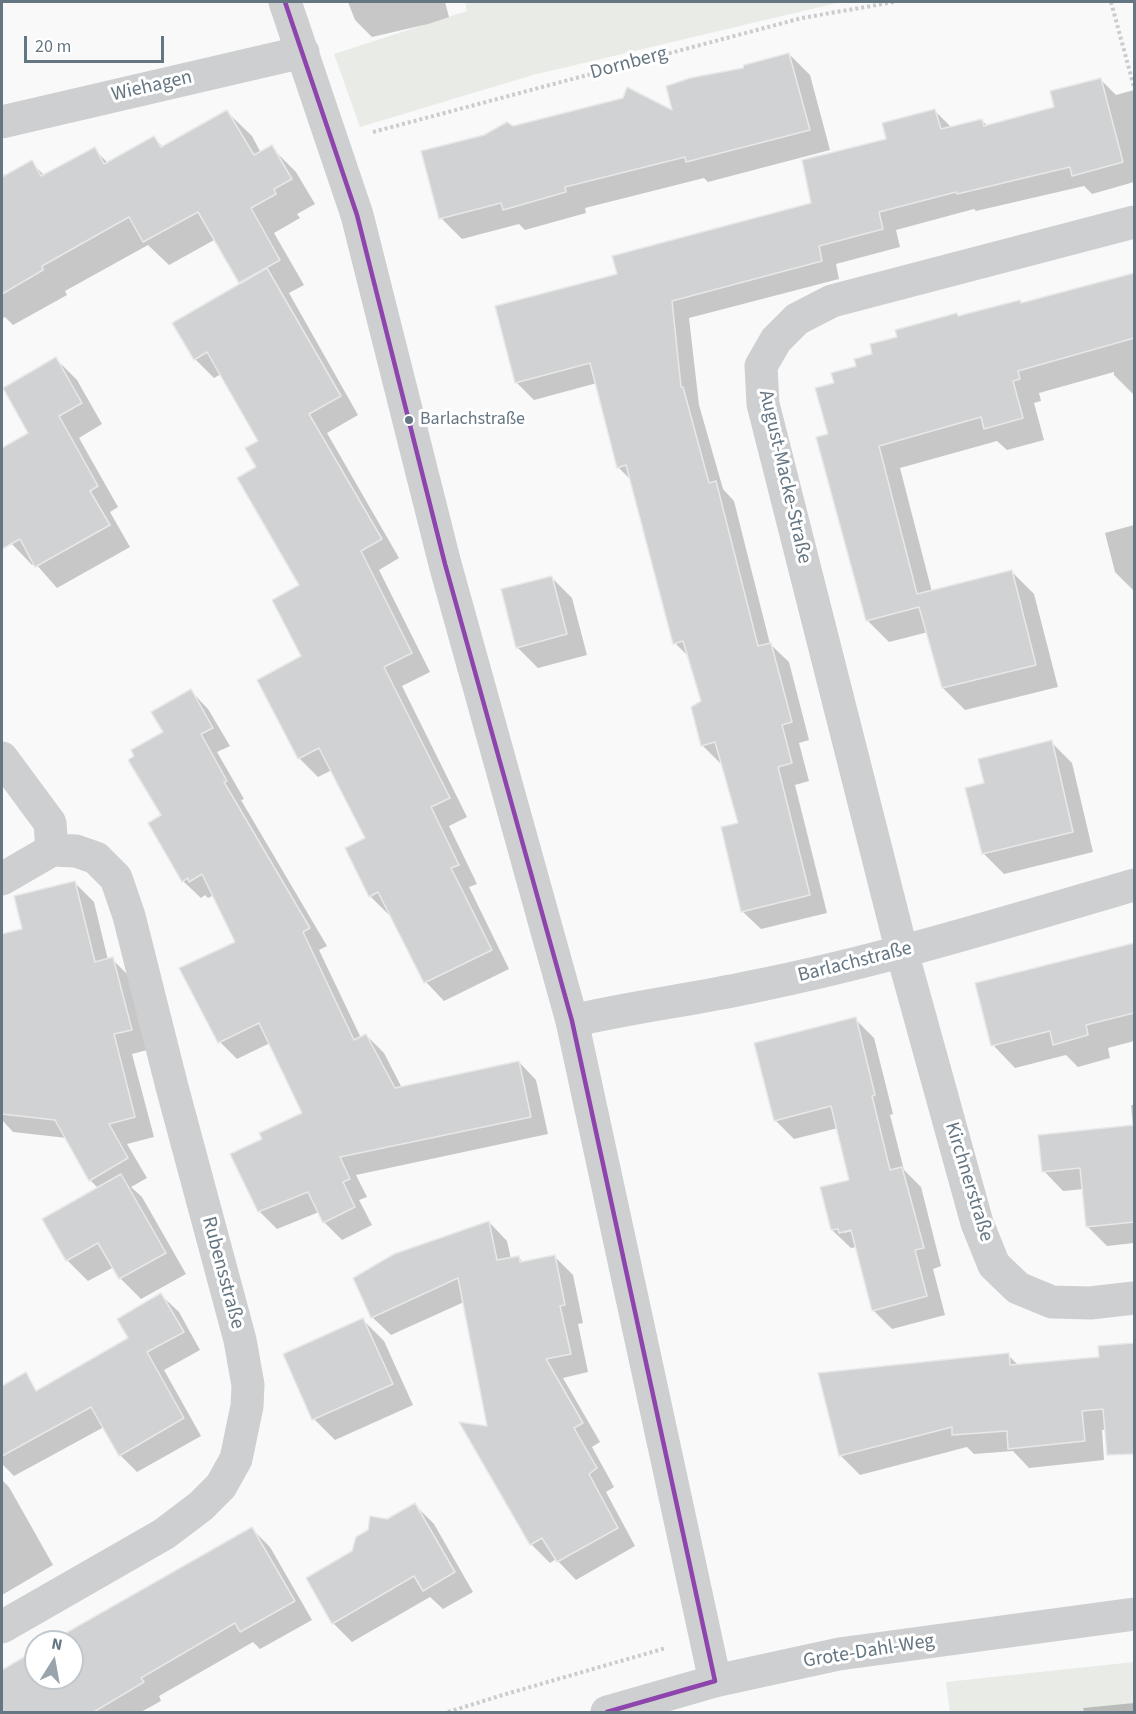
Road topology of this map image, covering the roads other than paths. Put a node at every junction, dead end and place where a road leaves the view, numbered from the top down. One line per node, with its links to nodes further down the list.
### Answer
1 (285, 2): 2 (street)
2 (303, 52): 3 (street, Wiehagen); 10 (street)
3 (2, 122)
4 (1134, 222): 9 (street, August-Macke-Straße)
5 (2, 758): 6 (street)
6 (52, 850): 7 (street); 13 (street, Rubensstraße)
7 (2, 879)
8 (1134, 885): 9 (street, Barlachstraße)
9 (902, 952): 10 (street, Barlachstraße); 11 (street, Kirchnerstraße)
10 (572, 1021): 14 (street)
11 (1134, 1298)
12 (1134, 1614): 14 (street, Grote-Dahl-Weg)
13 (2, 1627)
14 (715, 1681): 15 (street, Grote-Dahl-Weg)
15 (607, 1713)

